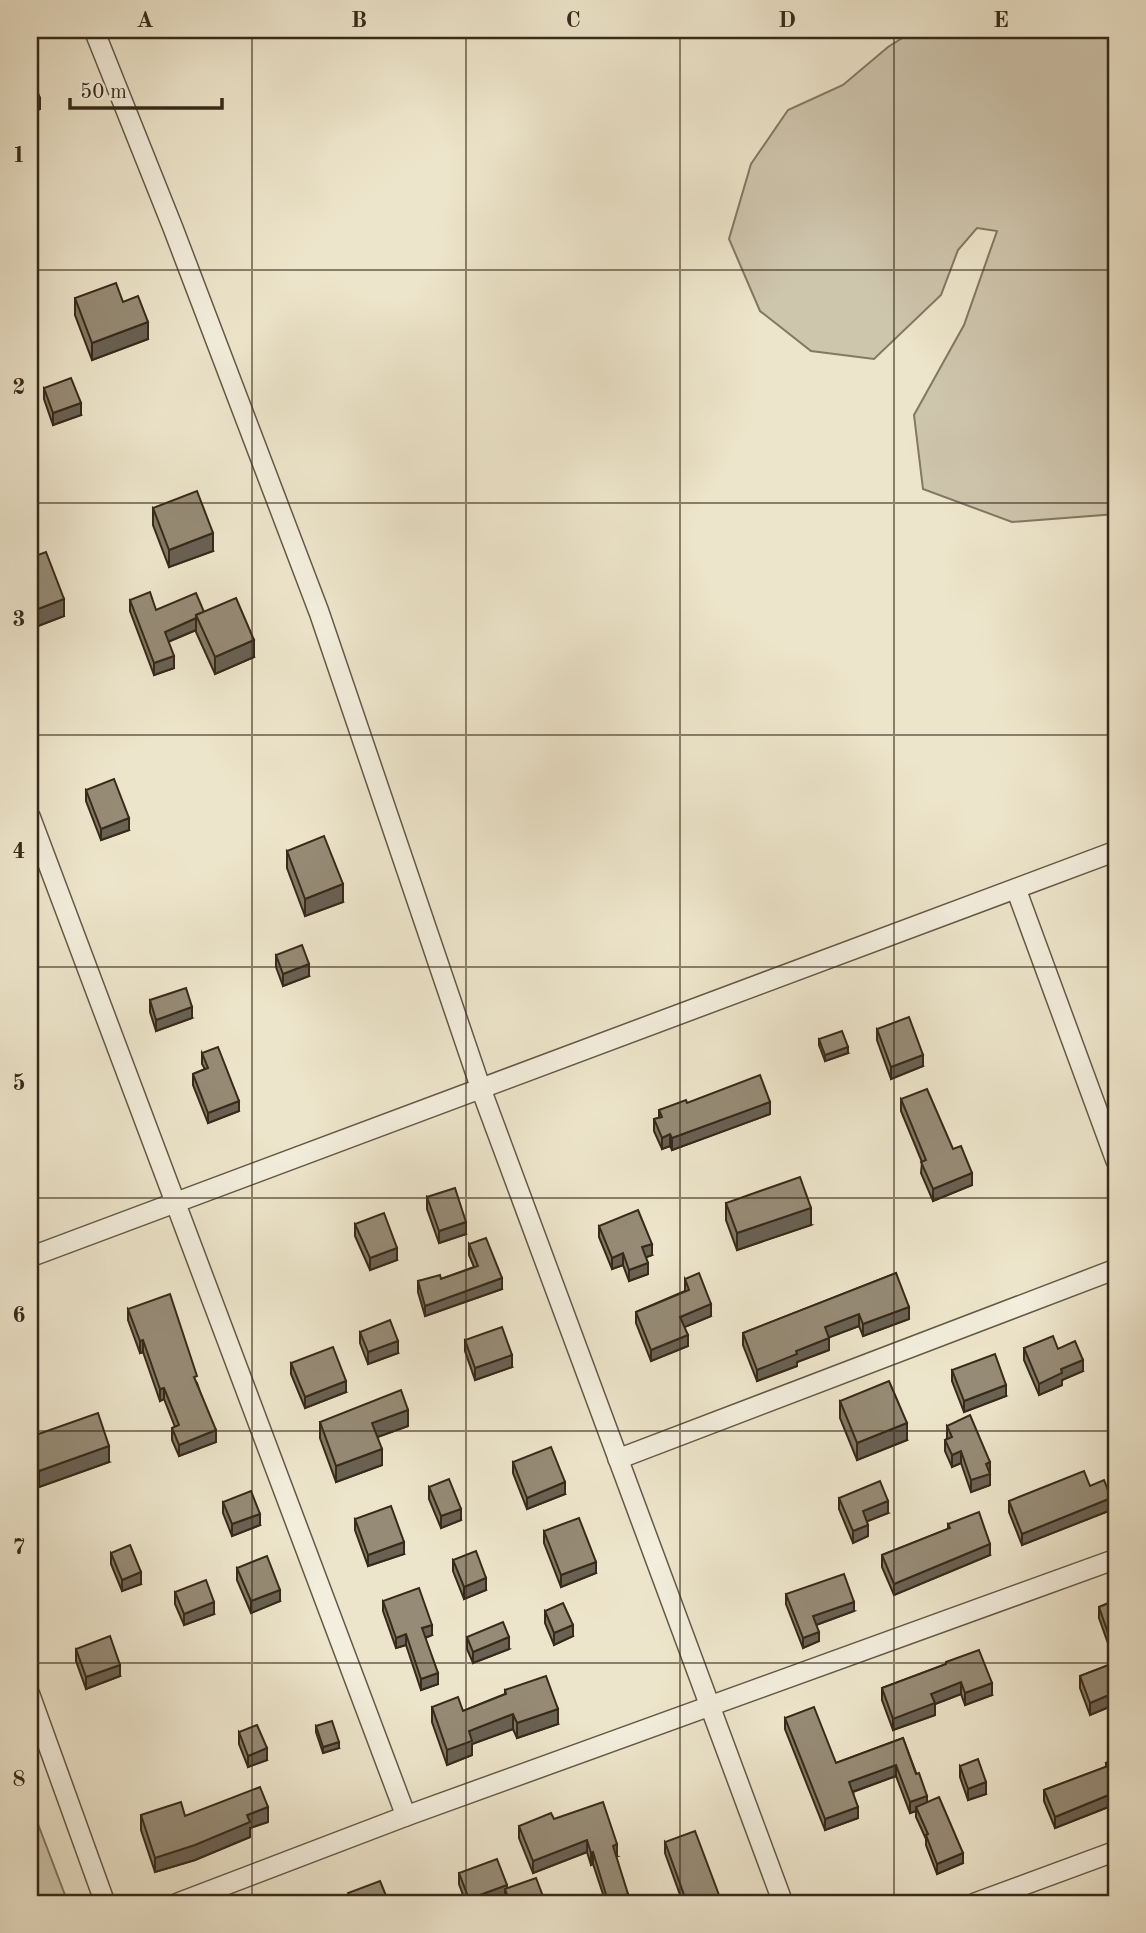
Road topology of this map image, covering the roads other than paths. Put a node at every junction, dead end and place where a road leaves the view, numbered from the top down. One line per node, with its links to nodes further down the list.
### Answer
1 (93, 30): 5 (street)
2 (30, 816): 7 (street)
3 (1116, 851): 4 (street)
4 (1016, 890): 5 (street); 6 (street)
5 (481, 1089): 7 (street); 10 (street)
6 (1116, 1161)
7 (176, 1204): 8 (street); 14 (street)
8 (30, 1257)
9 (1116, 1269): 10 (street)
10 (618, 1460): 13 (street)
11 (1116, 1559): 13 (street)
12 (30, 1695): 16 (street)
13 (711, 1707): 14 (street); 18 (street)
14 (406, 1816): 17 (street)
15 (1116, 1851): 19 (street)
16 (105, 1903)
17 (178, 1903)
18 (783, 1903)
19 (975, 1903)

